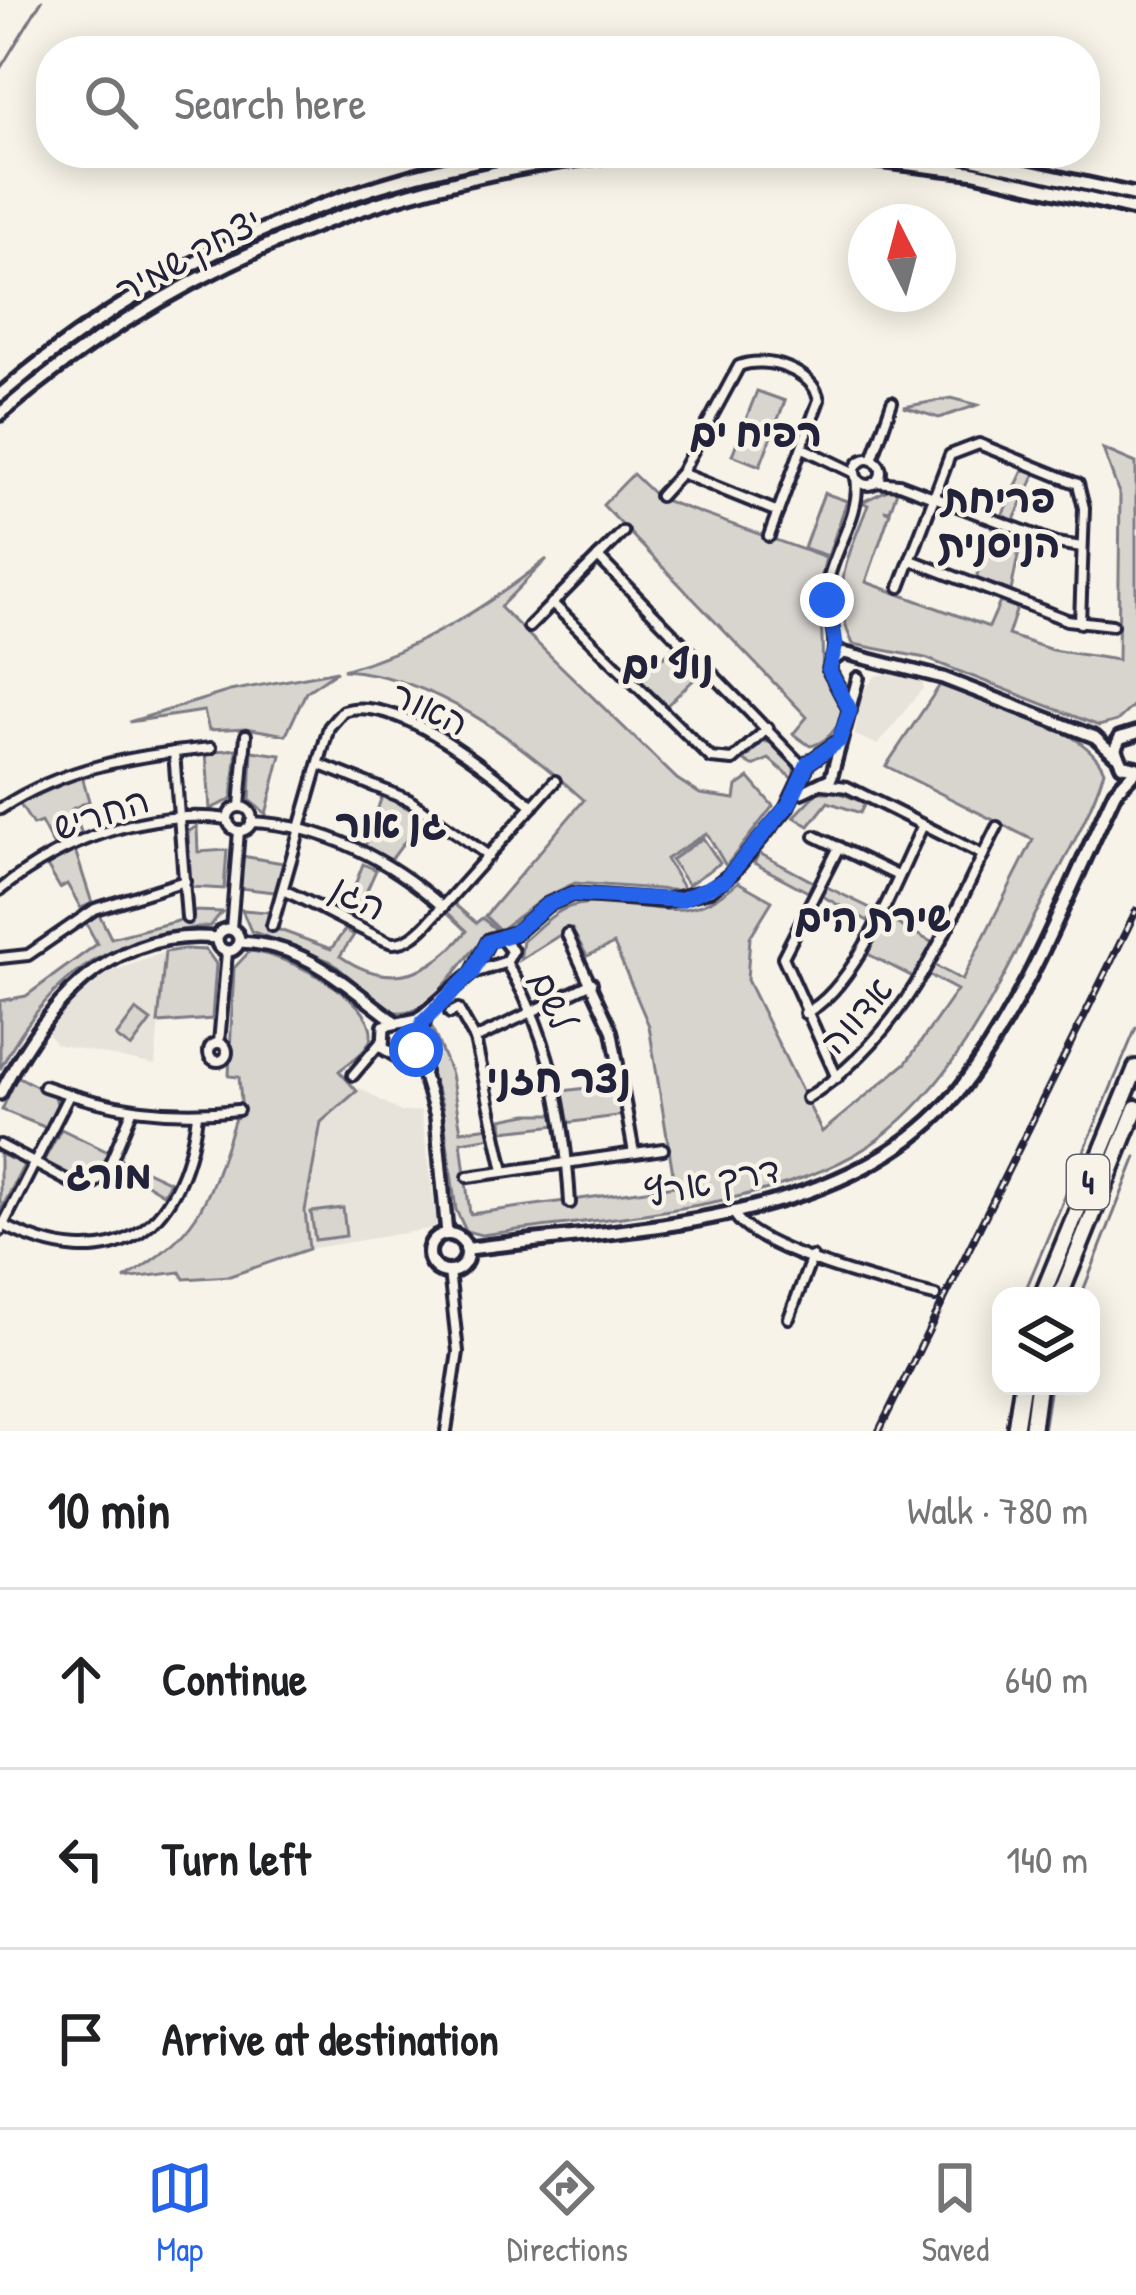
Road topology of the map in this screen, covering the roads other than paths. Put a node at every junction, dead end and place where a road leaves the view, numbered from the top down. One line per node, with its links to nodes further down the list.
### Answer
1 (459, 168): 7 (main road, יצחק שמיר)
2 (520, 168): 9 (main road, יצחק שמיר)
3 (940, 168): 6 (main road)
4 (1013, 168): 5 (main road)
5 (1136, 195)
6 (1136, 210)
7 (0, 395)
8 (892, 402): 11 (street)
9 (0, 414)
10 (803, 448): 12 (street); 15 (street); 22 (street)
11 (872, 460): 13 (street); 14 (street)
12 (841, 463): 13 (street); 16 (street)
13 (860, 463): 16 (street)
14 (880, 470): 17 (street); 18 (street)
15 (681, 473): 19 (street); 22 (street)
16 (856, 475): 17 (street); 21 (street)
17 (874, 483): 18 (street); 21 (street)
18 (899, 484): 20 (street)
19 (659, 496)
20 (934, 496): 25 (street); 25 (street); 27 (street)
21 (856, 502): 33 (street)
22 (778, 512): 24 (street)
23 (623, 532): 26 (street)
24 (769, 536)
25 (1082, 547): 30 (street)
26 (598, 557): 29 (street); 40 (street)
27 (911, 560): 28 (street); 30 (street)
28 (900, 587)
29 (552, 603): 31 (street); 40 (street)
30 (1080, 623): 32 (street)
31 (529, 626)
32 (1112, 626)
33 (835, 638): 34 (street); 35 (street)
34 (853, 656): 35 (street); 36 (street); 37 (street)
35 (832, 660): 38 (street)
36 (890, 665): 37 (street); 42 (street)
37 (859, 676): 38 (street); 39 (street)
38 (837, 683): 39 (street)
39 (850, 710): 44 (street)
40 (768, 728): 46 (street)
41 (1131, 733): 42 (street); 49 (main road, דרך ארץ)
42 (1087, 734): 49 (street)
43 (246, 735): 60 (street)
44 (839, 741): 48 (street); 51 (street)
45 (211, 748): 47 (street)
46 (789, 749): 48 (street); 53 (street)
47 (174, 752): 61 (street); 62 (street)
48 (816, 758): 51 (street); 53 (street)
49 (1117, 758): 52 (main road); 57 (main road, דרך ארץ)
50 (321, 764): 59 (street, האור); 67 (street, האור); 72 (street)
51 (832, 768): 55 (street); 56 (street)
52 (1136, 769): 57 (main road, דרך ארץ)
53 (806, 772): 55 (street); 58 (street)
54 (555, 781): 59 (street, הגן)
55 (820, 784): 56 (street); 58 (street)
56 (847, 787): 65 (street)
57 (1115, 792): 125 (main road, דרך ארץ)
58 (789, 804): 81 (street)
59 (533, 806): 72 (street, הגן)
60 (240, 807): 63 (street); 64 (street)
61 (0, 809)
62 (182, 817): 63 (street, החריש); 74 (street); 75 (street, החריש)
63 (228, 819): 68 (street)
64 (251, 822): 67 (street); 68 (street)
65 (923, 825): 71 (street); 73 (street)
66 (997, 827): 71 (street, אדווה)
67 (303, 830): 76 (street, הגן); 77 (street)
68 (239, 831): 80 (street)
69 (815, 836): 70 (street)
70 (839, 847): 73 (street); 96 (street)
71 (983, 855): 108 (street, אדווה)
72 (489, 856): 77 (street, הגן)
73 (898, 876): 96 (street)
74 (185, 881): 78 (street); 89 (street)
75 (0, 890)
76 (285, 892): 77 (street, הגן); 79 (street, הגן)
77 (443, 907)
78 (187, 918)
79 (272, 926)
80 (231, 929): 83 (street); 85 (street)
81 (520, 929): 84 (street); 87 (street)
82 (567, 934): 92 (street)
83 (217, 938): 88 (street); 110 (street)
84 (501, 938): 86 (street); 87 (street)
85 (240, 942): 88 (street); 98 (street)
86 (484, 948): 90 (street); 91 (street)
87 (512, 951): 90 (street)
88 (227, 952): 101 (street)
89 (0, 958)
90 (501, 963): 91 (street); 94 (street, לשם)
91 (472, 973): 93 (street)
92 (592, 983): 94 (street); 119 (street)
93 (431, 1008): 97 (street); 100 (street)
94 (532, 1012): 99 (street); 120 (street, לשם)
95 (450, 1013): 99 (street)
96 (805, 1013): 108 (street)
97 (407, 1022): 98 (street); 100 (street)
98 (388, 1023): 102 (street)
99 (475, 1039): 122 (street)
100 (416, 1040): 103 (street); 106 (street)
101 (219, 1043)
102 (380, 1043): 103 (street); 104 (street)
103 (395, 1055): 104 (street); 106 (street)
104 (370, 1061): 107 (street)
105 (1136, 1068): 131 (highway, 4)
106 (424, 1072): 127 (street)
107 (353, 1076)
108 (837, 1078): 112 (street, אדווה)
109 (44, 1086): 111 (street)
110 (0, 1094)
111 (69, 1095): 114 (street); 121 (street)
112 (807, 1097)
113 (1136, 1108): 132 (highway, 4)
114 (132, 1111): 116 (street); 121 (street)
115 (238, 1111): 116 (street)
116 (196, 1115): 126 (street)
117 (0, 1145): 121 (street)
118 (663, 1148): 119 (street)
119 (634, 1153): 120 (street)
120 (568, 1162): 122 (street); 124 (street, לשם)
121 (35, 1163): 126 (street)
122 (504, 1172): 123 (street)
123 (468, 1177)
124 (570, 1203)
125 (733, 1212): 128 (main road, דרך ארץ); 129 (street)
126 (2, 1228)
127 (447, 1234): 128 (main road); 130 (main road)
128 (466, 1249): 130 (main road)
129 (812, 1257): 133 (street); 134 (street)
130 (449, 1271): 137 (street)
131 (1046, 1287)
132 (1064, 1287)
133 (935, 1296)
134 (789, 1318)
135 (1021, 1395): 138 (highway)
136 (1037, 1395): 139 (highway)
137 (446, 1431)
138 (1015, 1431)
139 (1032, 1431)

